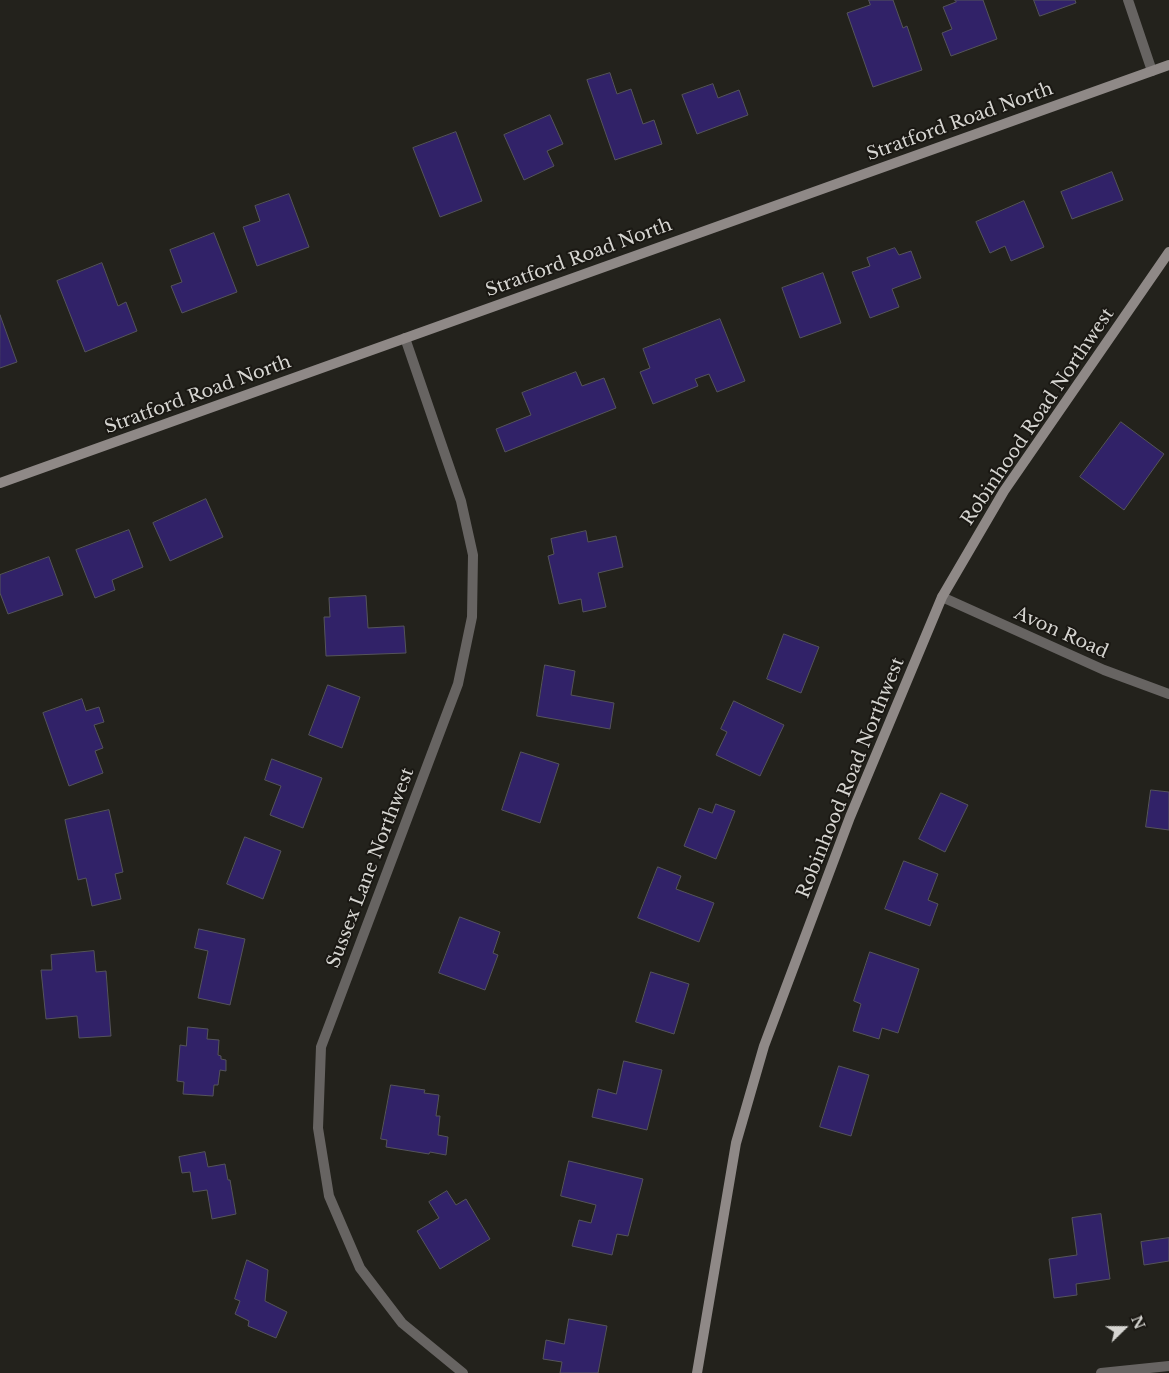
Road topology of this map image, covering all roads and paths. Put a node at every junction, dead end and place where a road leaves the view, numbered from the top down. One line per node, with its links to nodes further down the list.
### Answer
1 (1128, 0): 3 (street)
2 (1169, 65): 3 (main road, Stratford Road North)
3 (1152, 71): 5 (main road, Stratford Road North)
4 (1169, 252): 7 (main road, Robinhood Road Northwest)
5 (405, 338): 6 (main road, Stratford Road North); 10 (street, Sussex Lane Northwest)
6 (0, 483)
7 (942, 597): 8 (street, Avon Road); 11 (main road, Robinhood Road Northwest)
8 (1169, 694)
9 (1169, 1366): 12 (street)
10 (464, 1373)
11 (697, 1373)
12 (1101, 1373)

